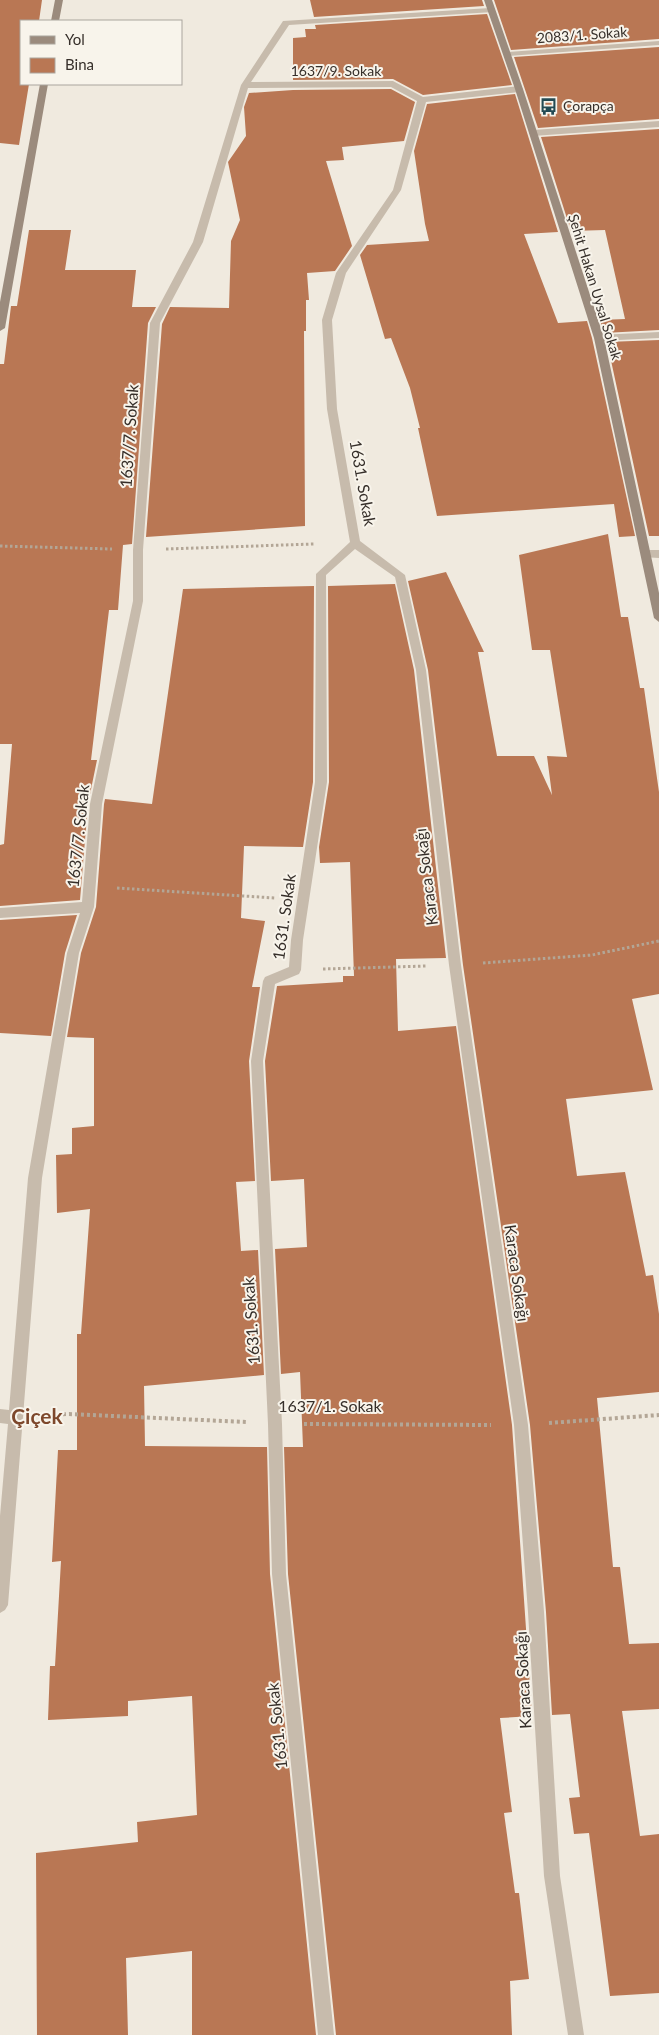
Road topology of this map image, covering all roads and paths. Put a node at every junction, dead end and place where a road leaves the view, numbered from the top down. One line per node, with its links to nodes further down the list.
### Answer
1 (59, 0): 3 (main road)
2 (489, 5): 5 (main road, Şehit Hakan Uysal Sokak); 7 (street, 1637/7. Sokak)
3 (55, 20)
4 (659, 43): 5 (street, 2083/1. Sokak)
5 (507, 54): 8 (main road, Şehit Hakan Uysal Sokak)
6 (44, 85): 12 (main road)
7 (245, 85): 9 (street, 1637/9. Sokak); 17 (street, 1637/7. Sokak)
8 (519, 89): 9 (street); 11 (main road, Şehit Hakan Uysal Sokak)
9 (422, 100): 15 (street, 1631. Sokak)
10 (659, 124): 11 (street)
11 (533, 134): 14 (main road, Şehit Hakan Uysal Sokak)
12 (0, 328)
13 (659, 335): 14 (street)
14 (599, 338): 18 (main road, Şehit Hakan Uysal Sokak)
15 (355, 543): 17 (path); 22 (street, 1631. Sokak); 28 (street, Karaca Sokağı)
16 (0, 546): 17 (path)
17 (138, 550): 21 (street, 1637/7. Sokak)
18 (646, 554): 19 (street); 20 (main road, Şehit Hakan Uysal Sokak)
19 (659, 554)
20 (659, 618)
21 (90, 886): 22 (path); 23 (street, 1637/7. Sokak)
22 (303, 900): 27 (street, 1631. Sokak)
23 (88, 907): 24 (street); 26 (street, 1637/7. Sokak)
24 (0, 913)
25 (659, 1415): 28 (path, 1637/1. Sokak)
26 (7, 1417): 27 (path, 1637/1. Sokak); 29 (street, 1637/7. Sokak)
27 (275, 1424): 28 (path, 1637/1. Sokak); 30 (street, 1631. Sokak)
28 (521, 1425): 31 (street, Karaca Sokağı)
29 (0, 1605)
30 (326, 2035)
31 (576, 2035)

